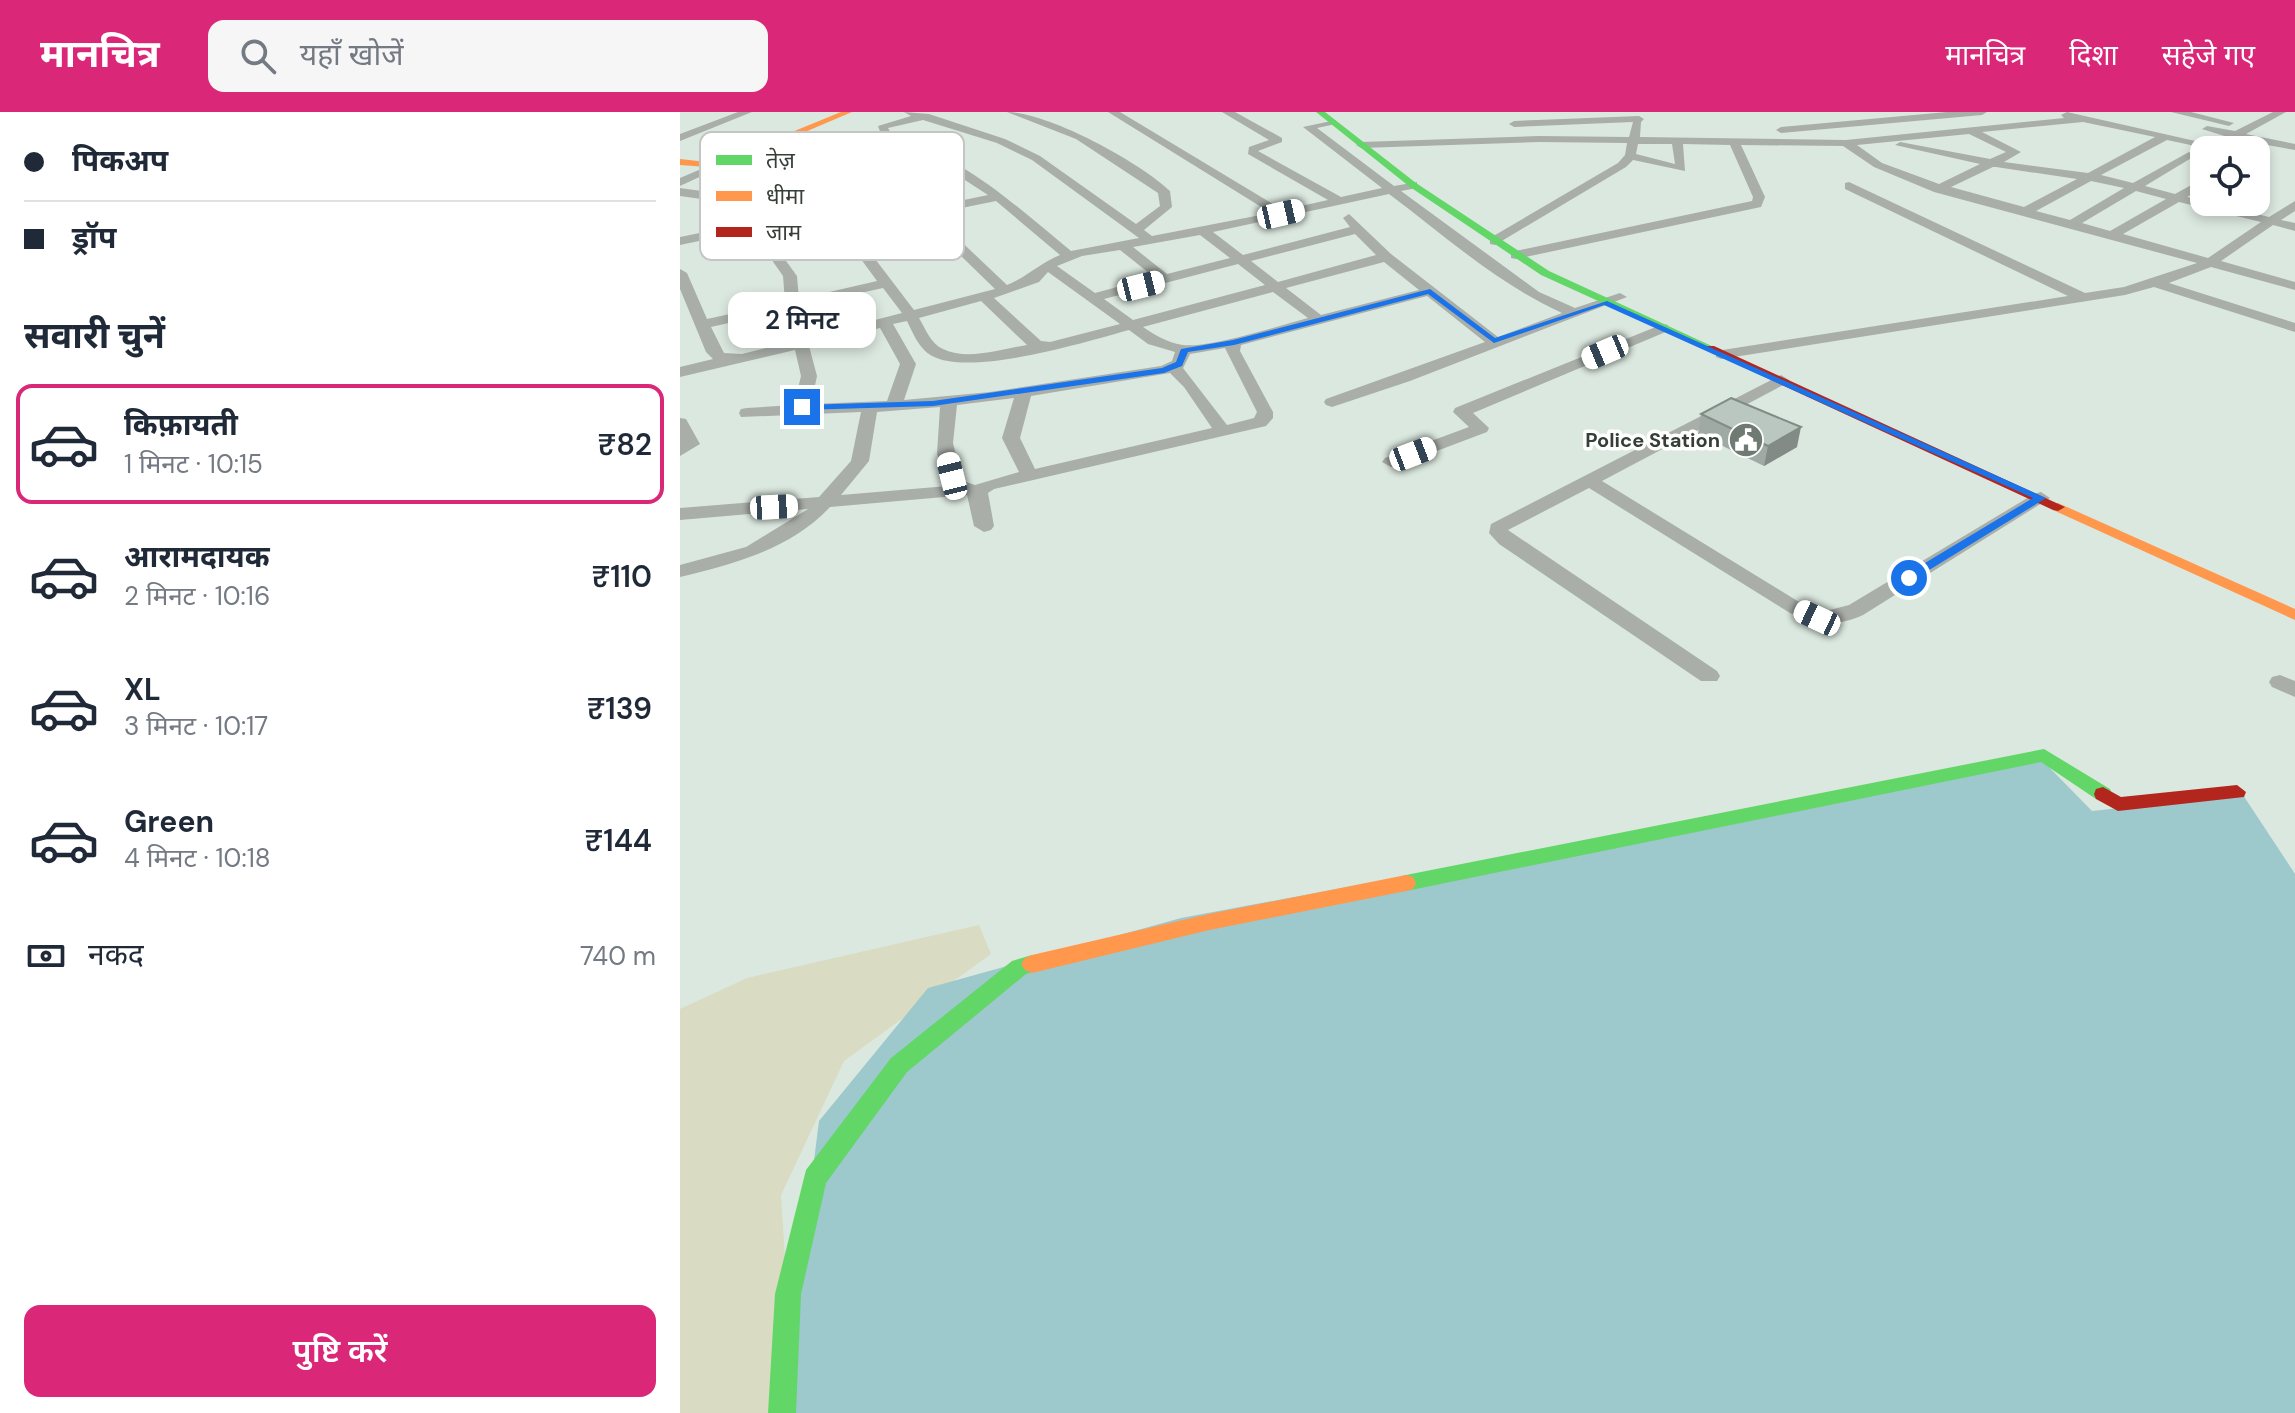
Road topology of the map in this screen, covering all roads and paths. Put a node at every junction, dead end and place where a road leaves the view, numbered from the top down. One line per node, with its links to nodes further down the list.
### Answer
1 (747, 112): 19 (street)
2 (848, 112): 25 (main road)
3 (906, 112): 14 (street)
4 (1012, 112): 76 (street)
5 (1113, 112): 70 (street)
6 (1227, 112): 65 (street)
7 (1863, 112): 16 (street)
8 (1982, 112): 16 (street)
9 (2052, 112): 15 (street)
10 (2260, 112): 11 (street)
11 (2279, 114): 17 (street); 23 (street)
12 (1329, 115): 39 (main road); 58 (street); 66 (main road)
13 (2178, 115): 23 (street); 28 (street); 30 (street)
14 (925, 116): 22 (street); 26 (street)
15 (2082, 119): 24 (street); 28 (street)
16 (1879, 120): 21 (street)
17 (2295, 120)
18 (692, 121): 19 (street)
19 (715, 124): 33 (street)
20 (1496, 124): 21 (street)
21 (1637, 125): 29 (street); 35 (street); 45 (street)
22 (958, 126): 27 (street); 76 (street)
23 (2254, 128): 30 (street); 32 (street)
24 (1970, 131): 34 (street); 50 (street)
25 (799, 132)
26 (886, 132)
27 (936, 132)
28 (2143, 132): 31 (street)
29 (1384, 133): 39 (street); 48 (main road)
30 (2236, 135): 42 (street)
31 (2166, 136): 36 (street); 40 (street)
32 (2295, 137)
33 (680, 138)
34 (1875, 140): 38 (street); 50 (street)
35 (1677, 141): 37 (street); 45 (street)
36 (2190, 141)
37 (1735, 143): 38 (street); 85 (street)
38 (1846, 143): 59 (street)
39 (1361, 145): 55 (main road)
40 (2147, 146): 41 (street); 53 (street)
41 (2161, 149)
42 (2295, 149): 46 (street)
43 (2175, 152): 44 (street)
44 (2189, 155): 57 (street)
45 (1630, 156): 78 (street)
46 (2279, 161)
47 (680, 162): 49 (main road)
48 (1420, 162)
49 (700, 164)
50 (1996, 164): 53 (street); 59 (street)
51 (964, 171): 63 (street)
52 (700, 173): 54 (street)
53 (2088, 178): 57 (street); 69 (street)
54 (680, 182)
55 (1413, 185): 58 (street); 71 (main road)
56 (1849, 186): 104 (street)
57 (2133, 186): 64 (street); 73 (street)
58 (1390, 189): 65 (street); 108 (street)
59 (1938, 189): 69 (street)
60 (2190, 190): 64 (street)
61 (680, 192): 62 (street)
62 (700, 195)
63 (997, 197): 67 (street); 88 (street)
64 (2177, 198): 72 (street); 80 (street)
65 (1332, 202): 70 (street); 75 (street)
66 (1454, 202): 71 (main road); 78 (main road)
67 (964, 204)
68 (2295, 205): 72 (street)
69 (2023, 213): 73 (street)
70 (1278, 219): 77 (street)
71 (1465, 221): 82 (main road)
72 (2273, 221): 74 (street); 93 (street)
73 (2069, 226): 80 (street)
74 (2295, 227)
75 (1359, 229): 83 (street); 89 (street)
76 (1136, 230): 81 (street)
77 (1203, 231): 81 (street); 92 (street)
78 (1513, 231): 82 (street); 85 (main road)
79 (1296, 234): 83 (street)
80 (2109, 237): 93 (street)
81 (1150, 240): 84 (street)
82 (1495, 241): 87 (main road)
83 (1310, 242): 92 (street)
84 (1121, 244): 88 (street); 96 (street)
85 (1536, 251): 87 (street); 106 (main road)
86 (964, 252): 101 (street)
87 (1516, 255): 106 (main road)
88 (1069, 256): 94 (street)
89 (1386, 257): 100 (street); 102 (street)
90 (778, 260): 107 (street)
91 (868, 260): 97 (street)
92 (1243, 260): 96 (street); 100 (street)
93 (2209, 263): 98 (street); 99 (street)
94 (1047, 265): 101 (street); 105 (street)
95 (680, 273): 112 (street)
96 (1166, 280): 105 (street)
97 (886, 283): 107 (street); 109 (street)
98 (2155, 283): 104 (street); 115 (street)
99 (2295, 286)
100 (1277, 287): 110 (street); 113 (street)
101 (1005, 291): 103 (street)
102 (1430, 291): 110 (street); 117 (street)
103 (985, 297): 109 (street); 120 (street)
104 (2082, 297): 122 (street)
105 (1091, 298): 113 (street)
106 (1612, 300): 108 (street); 114 (main road); 122 (main road)
107 (794, 304): 112 (street); 116 (street)
108 (1575, 313): 117 (street)
109 (911, 316): 111 (street); 120 (street)
110 (1319, 320): 118 (street)
111 (885, 323): 116 (street); 131 (street)
112 (702, 325): 124 (street)
113 (1129, 326): 120 (street); 121 (street)
114 (1663, 328): 123 (main road); 139 (street)
115 (2295, 328)
116 (818, 340): 119 (street)
117 (1494, 341): 130 (street)
118 (1234, 342): 121 (street); 137 (street)
119 (801, 344): 124 (street); 132 (street)
120 (1041, 347)
121 (1184, 350): 125 (street)
122 (1741, 351): 123 (street); 134 (main road)
123 (1721, 354): 127 (main road)
124 (729, 359): 126 (street)
125 (1173, 367): 128 (street); 137 (street)
126 (680, 372)
127 (1781, 380): 134 (main road); 141 (street)
128 (1024, 392): 129 (street); 140 (street)
129 (950, 401): 131 (street); 142 (street)
130 (1332, 402)
131 (894, 406): 133 (street)
132 (802, 407): 133 (street); 135 (street)
133 (870, 407): 144 (street)
134 (1854, 407): 143 (main road); 148 (main road)
135 (747, 413)
136 (680, 423): 138 (street)
137 (1223, 431): 140 (street)
138 (680, 451)
139 (1391, 462)
140 (1029, 474): 142 (street)
141 (1589, 480): 143 (street); 150 (street)
142 (972, 491): 144 (street); 146 (street)
143 (2041, 498): 149 (main road)
144 (822, 504): 145 (street); 147 (street)
145 (680, 514)
146 (984, 526)
147 (680, 571)
148 (2295, 601)
149 (2295, 615)
150 (1709, 676)
151 (2237, 792): 152 (main road)
152 (782, 1413)

